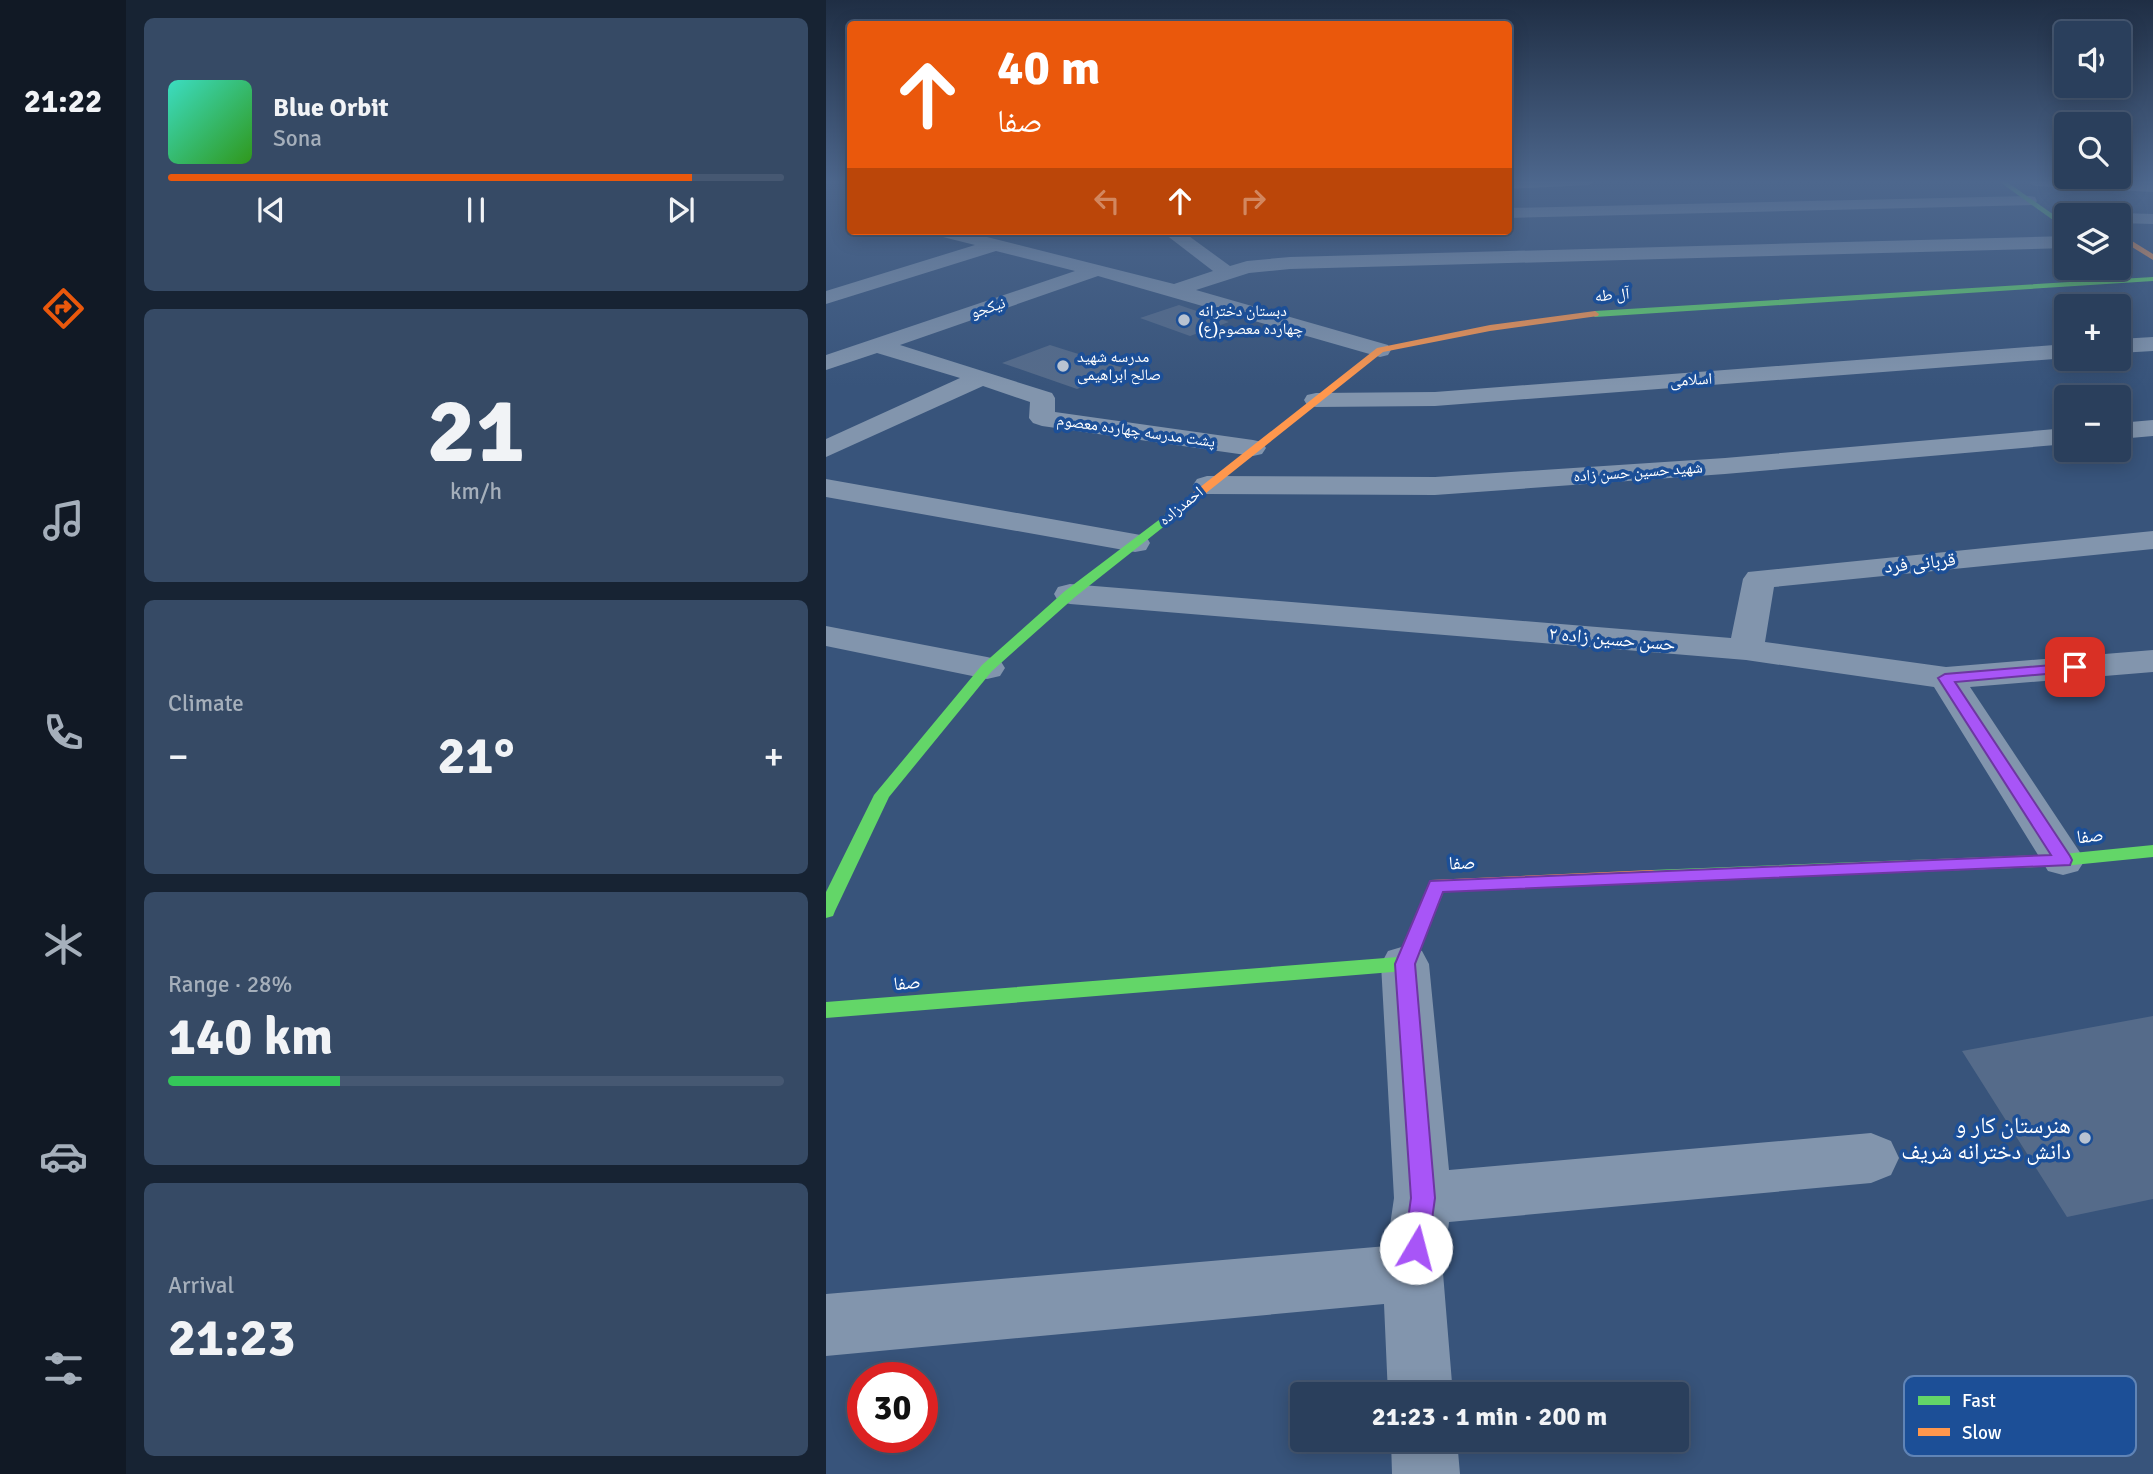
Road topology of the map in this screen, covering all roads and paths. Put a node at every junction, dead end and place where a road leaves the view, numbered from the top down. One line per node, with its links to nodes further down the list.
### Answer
1 (982, 249): 10 (street)
2 (1015, 249): 5 (street)
3 (1194, 249): 7 (street)
4 (1816, 249): 7 (street)
5 (1097, 270): 9 (street); 13 (street, نیکجو)
6 (2131, 271): 8 (street)
7 (1226, 272): 9 (street)
8 (2149, 282): 14 (street, آل طه)
9 (1175, 290): 14 (street)
10 (826, 298)
11 (2153, 344): 12 (street)
12 (2131, 345)
13 (878, 346): 16 (street, نیکجو); 17 (street, پشت مدرسه چهارده معصوم)
14 (1380, 350): 18 (street, احمدزاده)
15 (2054, 352): 18 (street, اسلامی)
16 (826, 363)
17 (982, 377): 22 (street, پشت مدرسه چهارده معصوم); 23 (street)
18 (1316, 400): 22 (street, احمدزاده)
19 (2153, 428): 20 (street)
20 (2131, 430)
21 (2054, 437): 24 (street, شهید حسین حسن زاده)
22 (1253, 448): 24 (street, احمدزاده)
23 (826, 449)
24 (1208, 485): 27 (street, احمدزاده)
25 (826, 488): 27 (street)
26 (2153, 540): 30 (street, قربانی فرد)
27 (1135, 543): 28 (street, احمدزاده)
28 (1070, 594): 30 (street, حسن حسین زاده ۲); 32 (street, احمدزاده)
29 (826, 636): 32 (street)
30 (1746, 650): 33 (street, حسن حسین زاده ۲)
31 (2153, 661): 33 (street, حسن حسین زاده ۲)
32 (987, 667): 36 (street, احمدزاده)
33 (1945, 678): 35 (street)
34 (2153, 851): 35 (street, صفا)
35 (2063, 860): 37 (street, صفا)
36 (826, 911)
37 (1405, 964): 38 (street, صفا); 40 (street)
38 (826, 1010)
39 (1871, 1158): 40 (street)
40 (1423, 1198): 41 (street)
41 (1413, 1273): 42 (street); 43 (street)
42 (826, 1325)
43 (1420, 1382)
44 (1425, 1452): 45 (street)
45 (1426, 1474)

